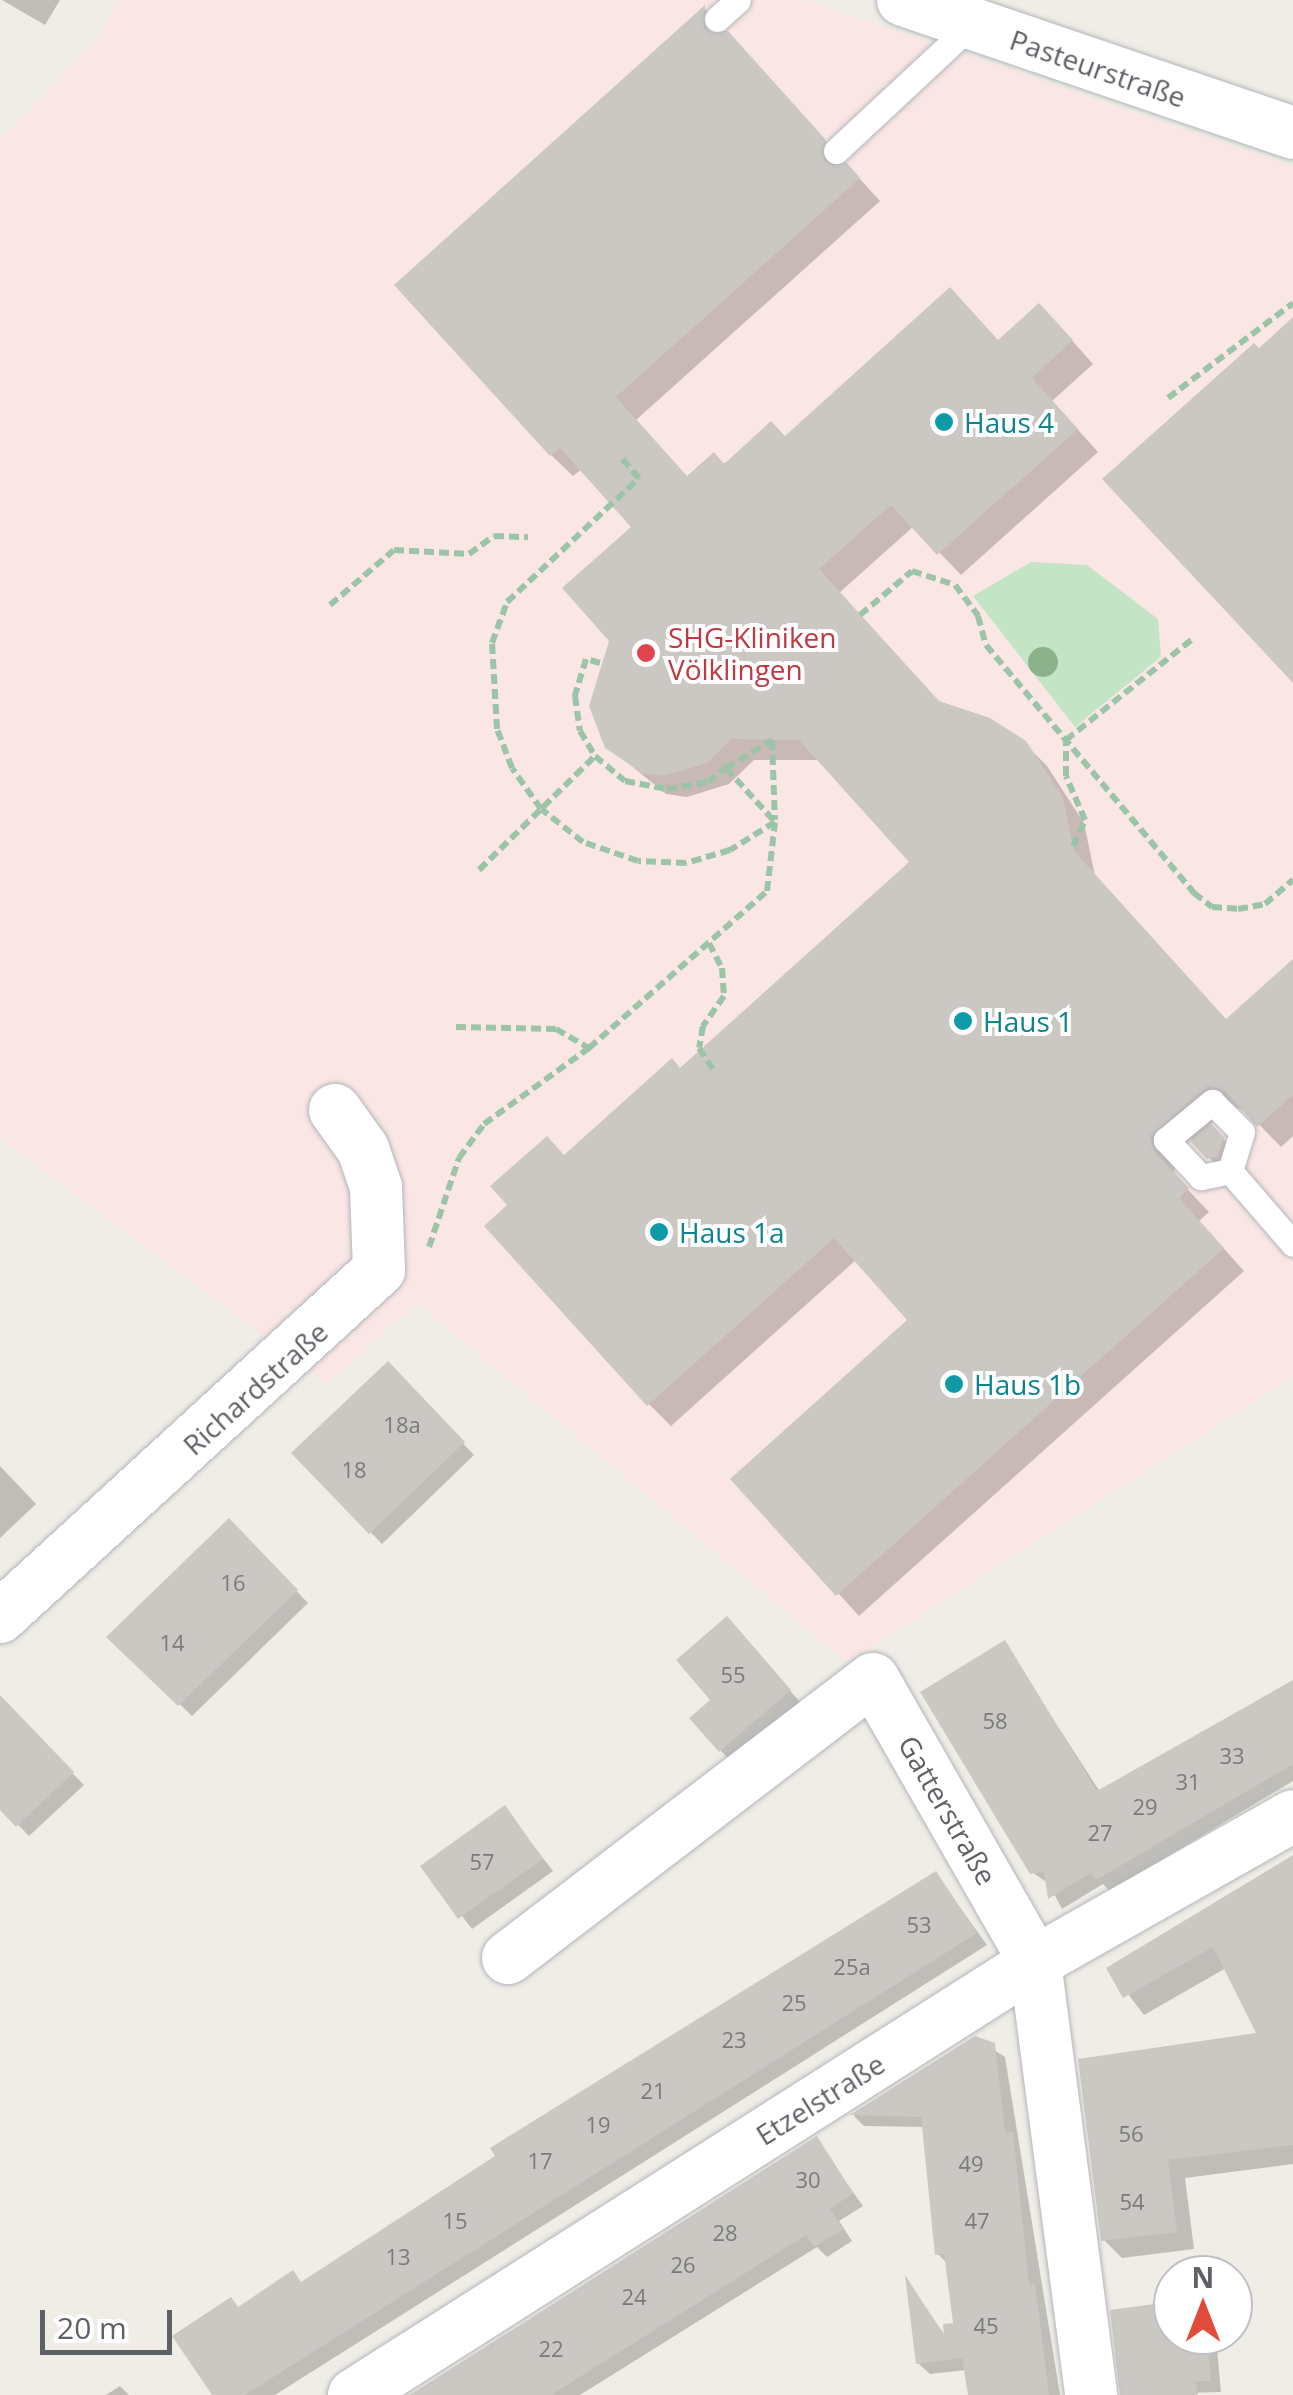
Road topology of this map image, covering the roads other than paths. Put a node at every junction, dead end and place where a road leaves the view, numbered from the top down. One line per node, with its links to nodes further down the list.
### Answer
1 (738, 0): 4 (lane)
2 (904, 0): 3 (street, Pasteurstraße)
3 (975, 12): 5 (street, Pasteurstraße); 6 (lane)
4 (717, 19)
5 (1293, 133)
6 (836, 151)
7 (335, 1110): 10 (street, Richardstraße)
8 (1230, 1171): 9 (lane)
9 (1293, 1244)
10 (0, 1617)
11 (1293, 1816): 13 (street, Etzelstraße)
12 (508, 1958): 13 (street, Gatterstraße)
13 (1035, 1962): 14 (street, Etzelstraße); 15 (street, Gatterstraße)
14 (354, 2395)
15 (1091, 2395)

